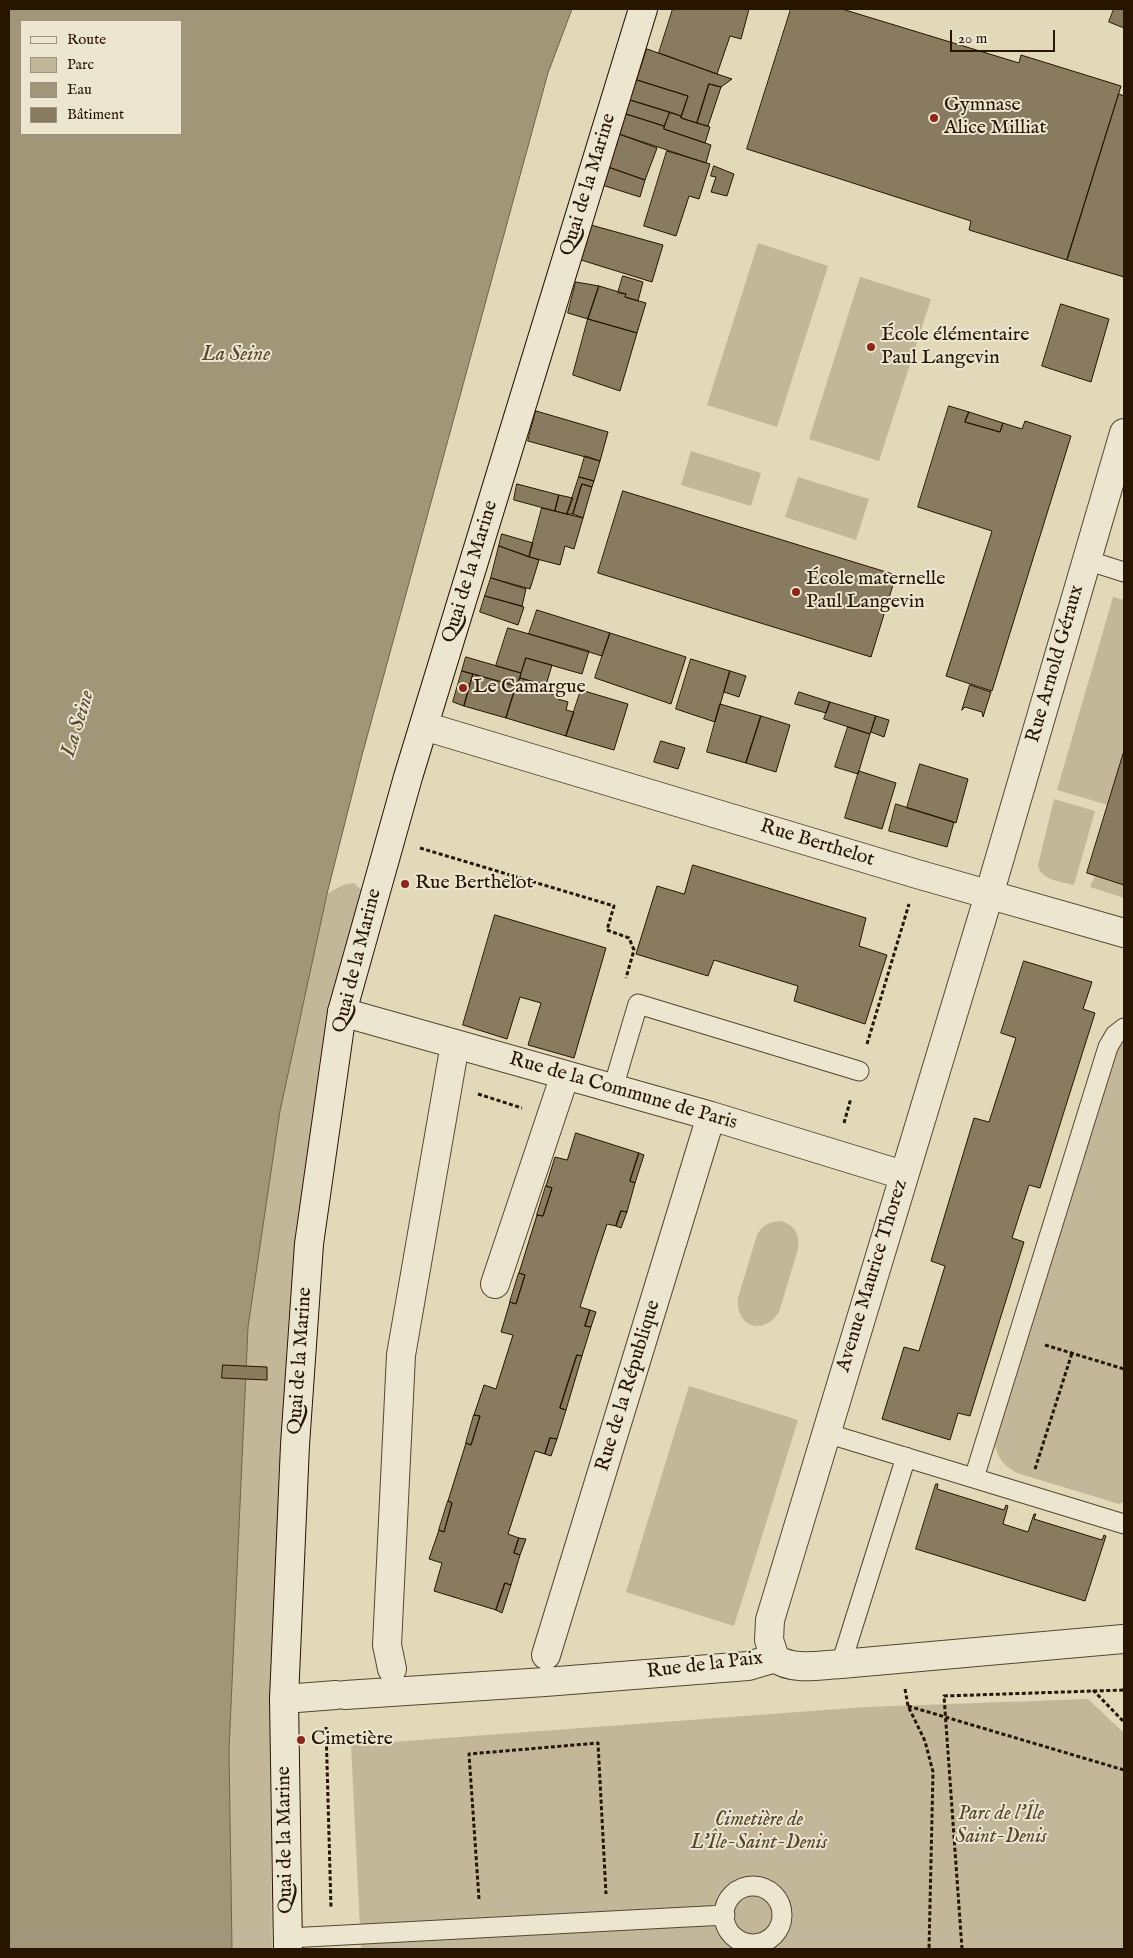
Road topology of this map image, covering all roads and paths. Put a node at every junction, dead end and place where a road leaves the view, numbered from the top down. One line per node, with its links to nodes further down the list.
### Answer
1 (643, 9): 5 (street, Quai de la Marine)
2 (1124, 433): 3 (street, Rue Arnold Géraux)
3 (1086, 560): 4 (lane); 8 (street, Rue Arnold Géraux)
4 (1124, 572)
5 (424, 726): 6 (street, Quai de la Marine); 7 (street, Rue Berthelot)
6 (390, 839): 10 (path); 11 (street, Quai de la Marine)
7 (917, 874): 8 (street, Rue Berthelot); 14 (path)
8 (989, 896): 9 (street, Rue Berthelot); 21 (street, Avenue Maurice Thorez)
9 (1124, 933)
10 (638, 1004): 14 (lane); 17 (lane)
11 (342, 1012): 13 (street, Rue de la Commune de Paris); 40 (street, Quai de la Marine)
12 (1124, 1028): 23 (lane)
13 (455, 1044): 15 (street, Rue de la Commune de Paris); 16 (street)
14 (859, 1071): 20 (path)
15 (565, 1075): 17 (street, Rue de la Commune de Paris); 19 (street)
16 (448, 1085): 19 (path); 36 (street)
17 (613, 1088): 18 (street, Rue de la Commune de Paris)
18 (711, 1116): 20 (street, Rue de la Commune de Paris); 32 (street, Rue de la République)
19 (551, 1118): 22 (street)
20 (834, 1154): 21 (street, Rue de la Commune de Paris)
21 (903, 1175): 26 (street, Avenue Maurice Thorez)
22 (494, 1284)
23 (1018, 1336): 24 (path); 28 (lane)
24 (1072, 1353): 25 (path); 29 (path)
25 (1124, 1368)
26 (826, 1433): 27 (lane); 33 (street, Avenue Maurice Thorez)
27 (906, 1457): 28 (lane); 35 (lane)
28 (974, 1478): 29 (lane)
29 (1027, 1494): 30 (lane)
30 (1124, 1524)
31 (1124, 1632): 34 (street, Rue de la Paix)
32 (546, 1655)
33 (775, 1658): 35 (street, Rue de la Paix); 39 (street, Rue de la Paix)
34 (902, 1658): 35 (street, Rue de la Paix); 41 (path)
35 (841, 1664)
36 (392, 1669)
37 (1093, 1690): 38 (path); 42 (path); 43 (path)
38 (1124, 1690)
39 (335, 1695): 40 (street, Rue de la Paix); 48 (path)
40 (284, 1699): 50 (street, Quai de la Marine)
41 (908, 1706): 42 (path); 51 (path)
42 (946, 1716): 44 (path); 52 (path)
43 (1124, 1722)
44 (1124, 1770)
45 (724, 1915): 46 (lane)
46 (607, 1921): 47 (lane); 47 (path)
47 (481, 1928): 49 (lane)
48 (332, 1935): 49 (lane); 50 (lane)
49 (382, 1941)
50 (288, 1944)
51 (929, 1949)
52 (962, 1949)

